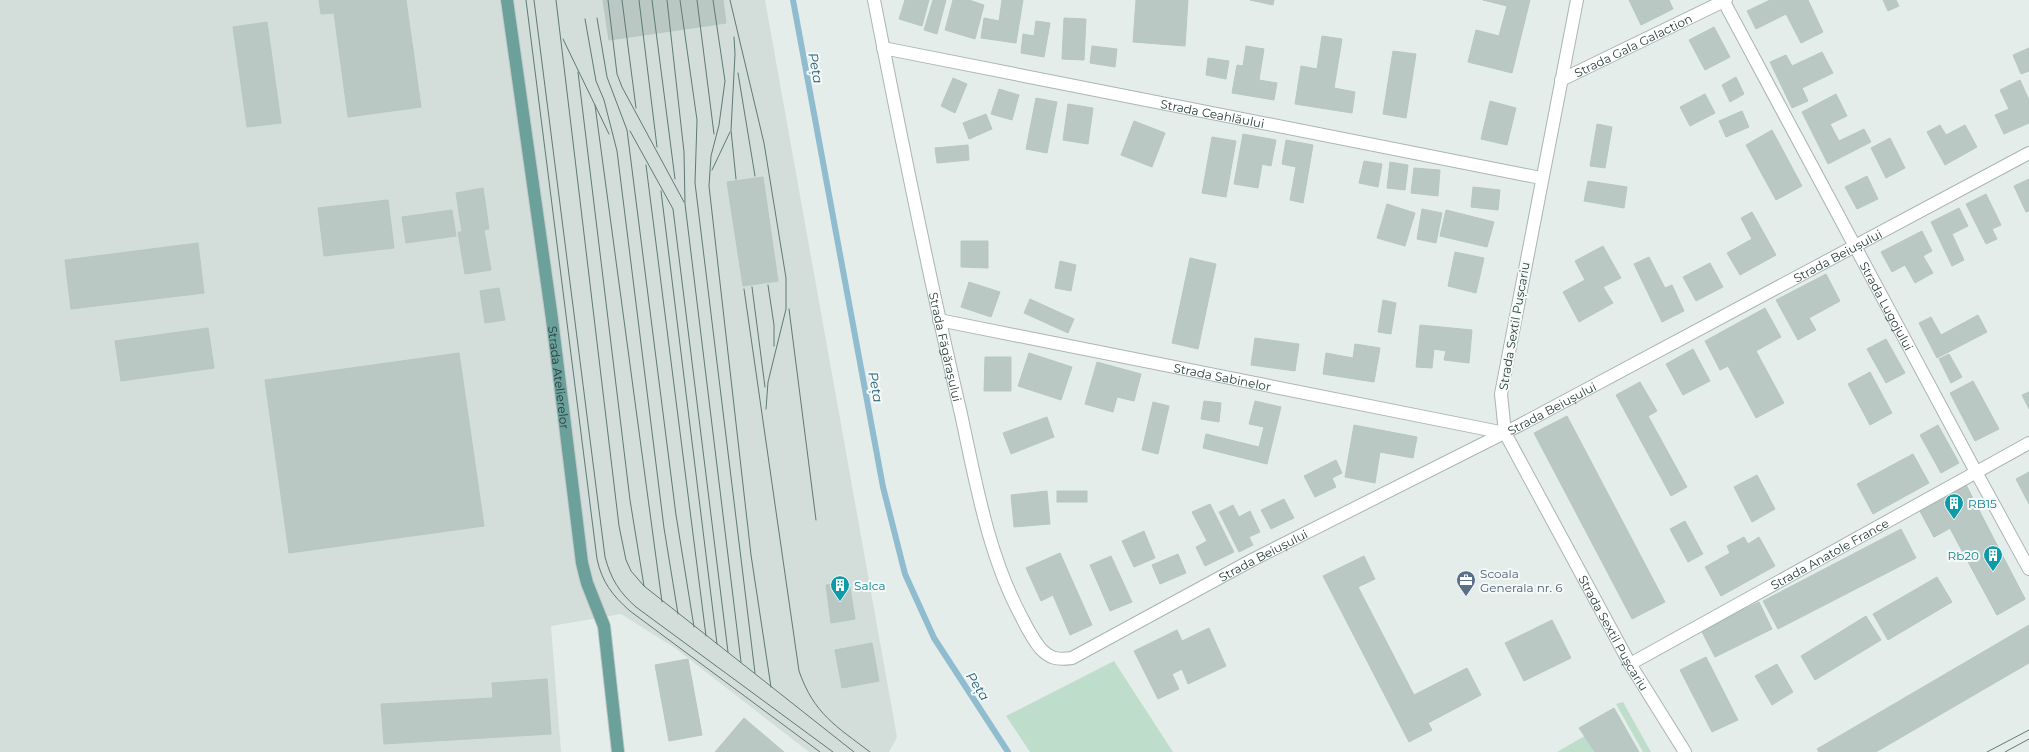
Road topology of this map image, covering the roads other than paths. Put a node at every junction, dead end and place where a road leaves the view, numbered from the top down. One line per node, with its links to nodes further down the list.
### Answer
1 (507, 0): 17 (main road, Strada Atelierelor)
2 (874, 0): 5 (street, Strada Făgărașului)
3 (1577, 0): 6 (street, Strada Sextil Pușcariu)
4 (1725, 0): 6 (street, Strada Gala Galaction); 9 (street, Strada Lugojului)
5 (883, 48): 8 (street, Strada Ceahlăului); 10 (street, Strada Făgărașului)
6 (1561, 80): 8 (street, Strada Sextil Pușcariu)
7 (2029, 153): 9 (street, Strada Beiușului)
8 (1541, 178): 11 (street, Strada Sextil Pușcariu)
9 (1855, 245): 11 (street, Strada Beiușului); 13 (street, Strada Lugojului)
10 (939, 320): 11 (street, Strada Sabinelor); 15 (street, Strada Făgărașului)
11 (1505, 433): 15 (street, Strada Beiușului); 16 (street, Strada Sextil Pușcariu)
12 (2029, 443): 13 (street, Strada Anatole France)
13 (1976, 472): 14 (street, Strada Lugojului); 16 (street, Strada Anatole France)
14 (2029, 569)
15 (1072, 658)
16 (1630, 664): 18 (street, Strada Sextil Pușcariu)
17 (618, 752)
18 (1685, 752)

